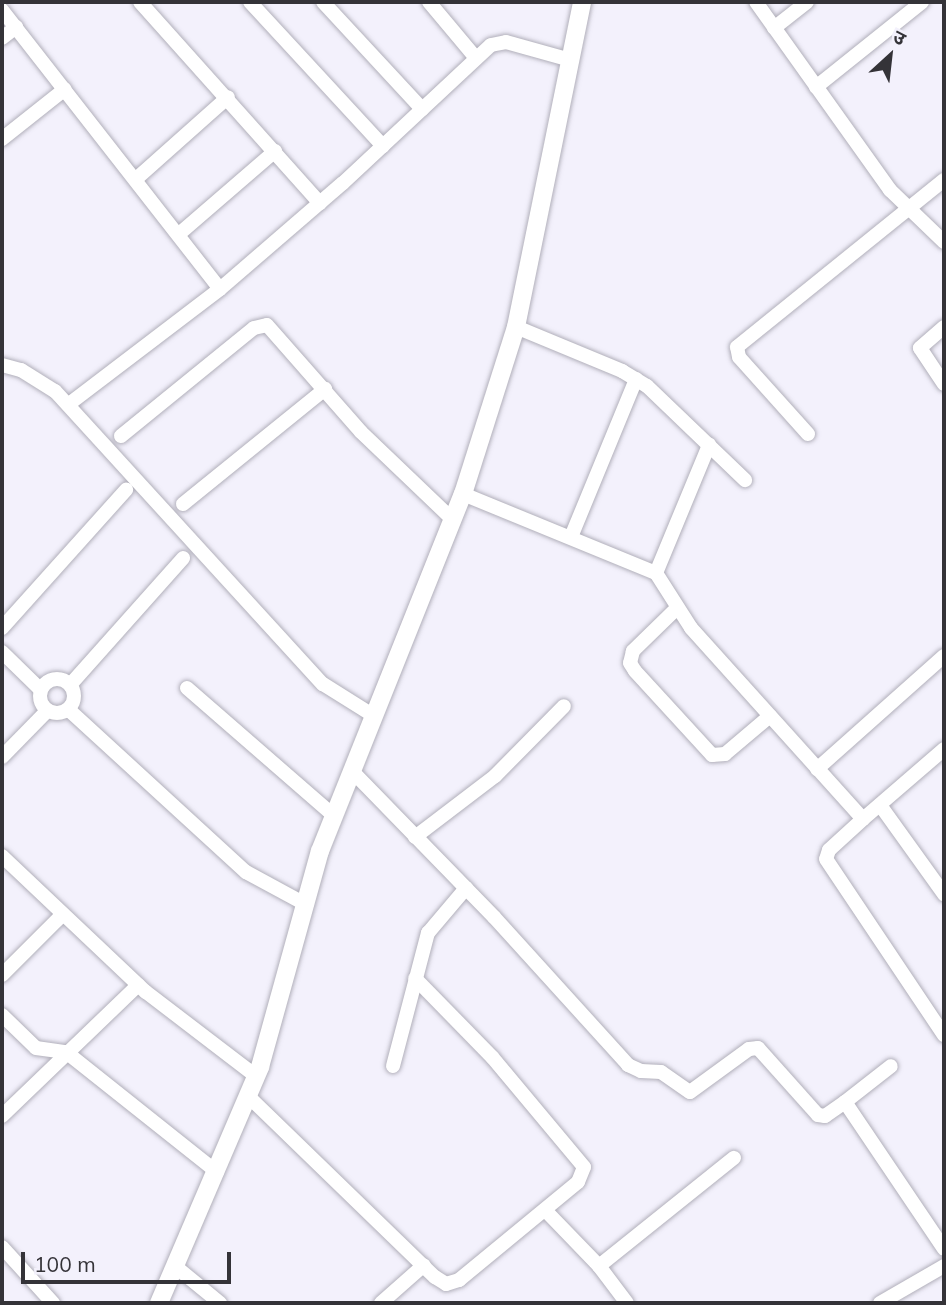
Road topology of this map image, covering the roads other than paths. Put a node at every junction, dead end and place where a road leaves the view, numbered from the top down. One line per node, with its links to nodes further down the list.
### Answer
1 (140, 2): 17 (street)
2 (250, 2): 20 (street)
3 (323, 2): 18 (street)
4 (429, 2): 13 (street)
5 (582, 2): 14 (street)
6 (756, 2): 11 (street)
7 (807, 2): 11 (street)
8 (922, 2): 15 (street)
9 (2, 10): 10 (street)
10 (16, 27): 12 (street); 16 (street)
11 (775, 28): 15 (street)
12 (2, 38)
13 (476, 58): 14 (street); 18 (street)
14 (571, 60): 29 (street)
15 (816, 87): 25 (street)
16 (65, 89): 19 (street); 22 (street)
17 (228, 97): 21 (street); 22 (street)
18 (422, 109): 20 (street)
19 (2, 139)
20 (383, 146): 24 (street)
21 (275, 151): 24 (street); 26 (street)
22 (136, 179): 26 (street)
23 (944, 180): 25 (street)
24 (320, 203): 28 (street)
25 (908, 211): 27 (street); 36 (street)
26 (179, 234): 28 (street)
27 (944, 242)
28 (220, 289): 35 (street)
29 (516, 327): 32 (street); 41 (street)
30 (944, 327): 33 (street)
31 (2, 365): 35 (street)
32 (636, 379): 38 (street); 44 (street)
33 (944, 384)
34 (325, 389): 37 (street); 42 (street); 43 (street)
35 (69, 404): 57 (street)
36 (808, 434)
37 (121, 436)
38 (709, 445): 39 (street); 46 (street)
39 (746, 480)
40 (126, 490): 48 (street)
41 (463, 494): 43 (street); 44 (street)
42 (183, 504)
43 (453, 520): 57 (street)
44 (571, 537): 46 (street)
45 (183, 558): 51 (street)
46 (656, 573): 47 (street)
47 (677, 608): 58 (street); 58 (street)
48 (2, 628)
49 (2, 652): 53 (street)
50 (944, 656): 61 (street)
51 (70, 685): 53 (street); 55 (street)
52 (187, 688): 64 (street)
53 (41, 690): 56 (street)
54 (564, 706): 66 (street)
55 (69, 710): 56 (street); 70 (street)
56 (47, 711): 60 (street)
57 (374, 716): 62 (street)
58 (770, 716): 61 (street)
59 (944, 749): 63 (street)
60 (2, 757)
61 (817, 769): 65 (street)
62 (352, 771): 64 (street); 66 (street)
63 (880, 805): 65 (street); 69 (street)
64 (334, 816): 70 (street)
65 (863, 819): 76 (street)
66 (415, 836): 68 (street)
67 (2, 856): 71 (street)
68 (466, 888): 73 (street); 82 (street)
69 (944, 894)
70 (307, 905): 80 (street)
71 (63, 914): 72 (street); 74 (street)
72 (2, 975)
73 (415, 978): 78 (street); 86 (street)
74 (138, 985): 77 (street); 80 (street)
75 (2, 1015): 77 (street)
76 (944, 1035)
77 (66, 1052): 83 (street); 85 (street)
78 (393, 1066)
79 (891, 1066): 82 (street)
80 (256, 1076): 81 (street)
81 (248, 1096): 85 (street); 89 (street)
82 (845, 1102): 88 (street)
83 (2, 1116)
84 (734, 1158): 90 (street)
85 (217, 1172): 92 (street)
86 (545, 1210): 89 (street); 90 (street)
87 (2, 1247): 93 (street)
88 (944, 1249)
89 (424, 1265): 96 (street)
90 (599, 1266): 97 (street)
91 (944, 1266): 98 (street)
92 (176, 1267): 94 (street); 95 (street)
93 (54, 1303)
94 (159, 1303)
95 (220, 1303)
96 (381, 1303)
97 (627, 1303)
98 (880, 1303)

